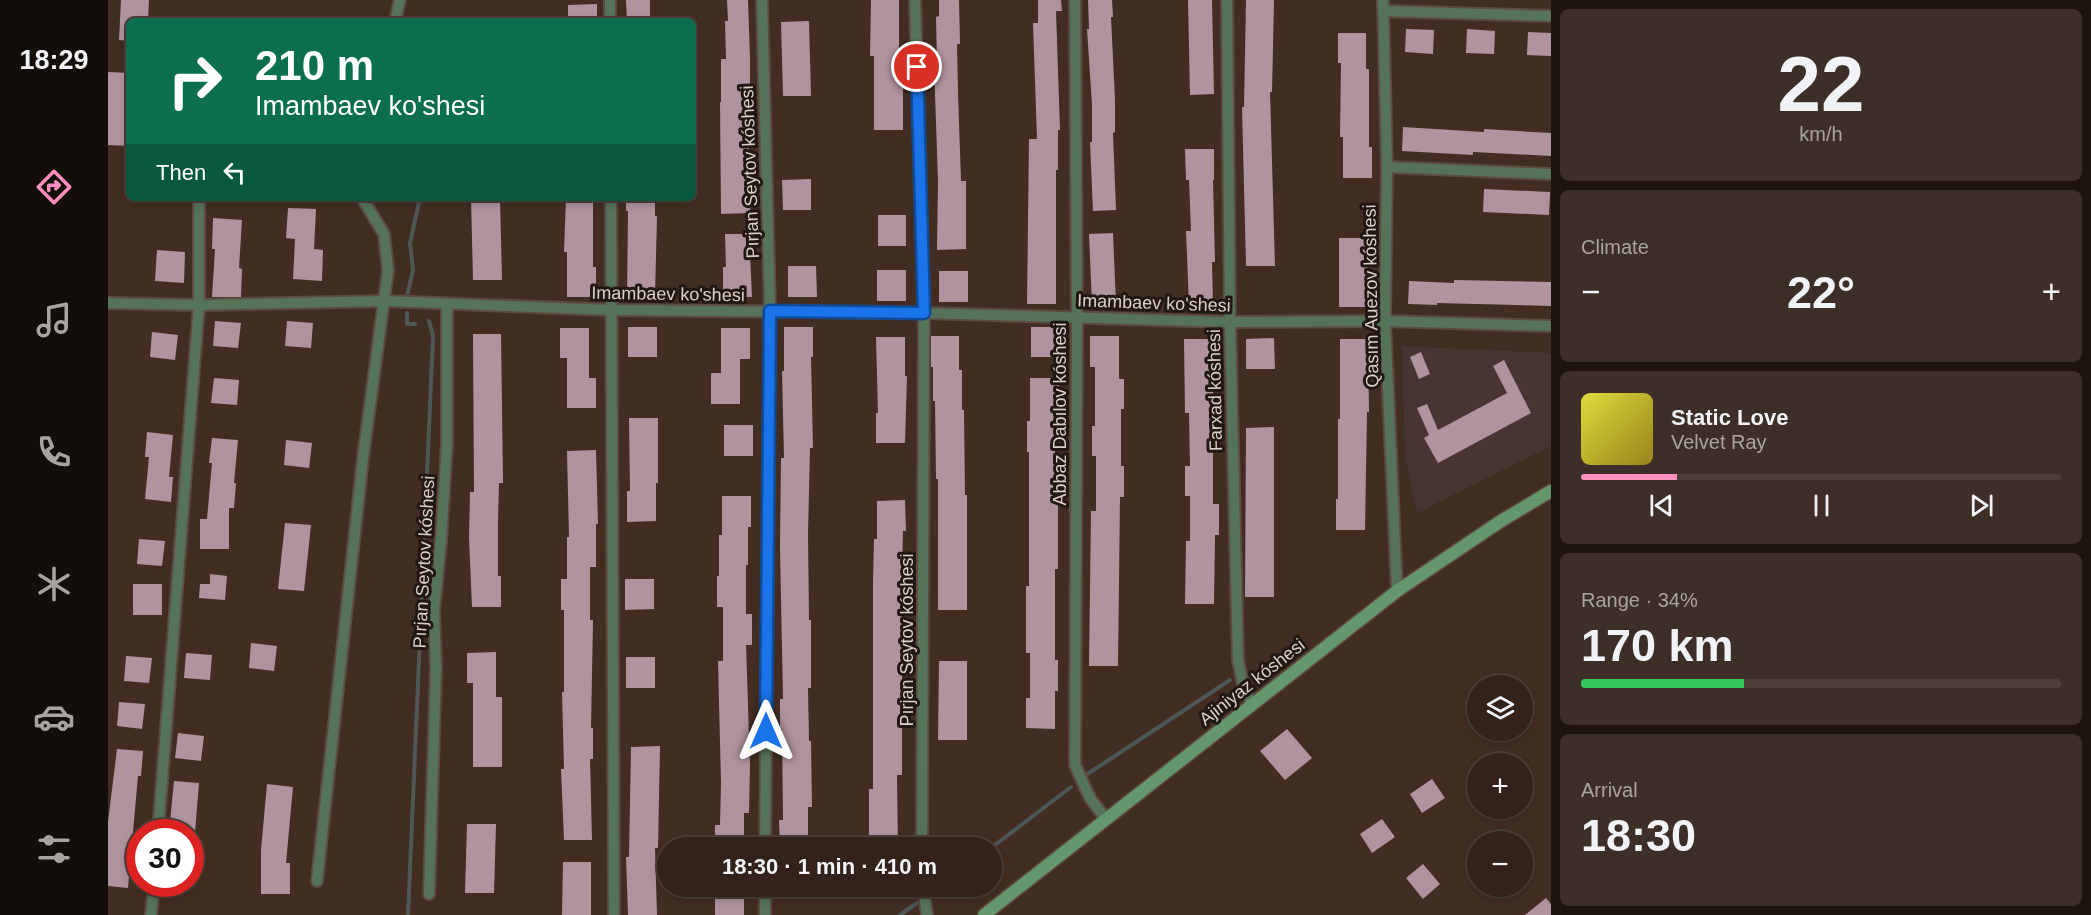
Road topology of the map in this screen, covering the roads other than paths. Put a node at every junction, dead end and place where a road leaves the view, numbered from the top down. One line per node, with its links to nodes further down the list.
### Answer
1 (400, 0): 9 (street)
2 (610, 0): 10 (street)
3 (762, 0): 21 (street, Pırjan Seytov kóshesi)
4 (915, 0): 22 (street, Pırjan Seytov kóshesi)
5 (1075, 0): 23 (street, Abbaz Dabılov kóshesi)
6 (1227, 0): 25 (street, Farxad kóshesi)
7 (1383, 6): 8 (street); 11 (street, Qasım Auezov kóshesi)
8 (1551, 16)
9 (396, 18)
10 (610, 18)
11 (1387, 167): 12 (street); 24 (street, Qasım Auezov kóshesi)
12 (1551, 174)
13 (364, 201): 16 (street)
14 (611, 201): 20 (street)
15 (199, 203): 18 (street)
16 (386, 301): 18 (street, Imambaev ko'shesi); 19 (street, Imambaev ko'shesi); 34 (street)
17 (108, 303): 18 (street, Imambaev ko'shesi)
18 (199, 305): 30 (street)
19 (447, 305): 20 (street, Imambaev ko'shesi); 35 (street, Pırjan Seytov kóshesi)
20 (611, 310): 21 (street, Imambaev ko'shesi); 40 (street)
21 (770, 311): 22 (street, Imambaev ko'shesi); 32 (street, Pırjan Seytov kóshesi)
22 (924, 313): 23 (street, Imambaev ko'shesi); 33 (street, Pırjan Seytov kóshesi)
23 (1077, 316): 25 (street, Imambaev ko'shesi); 31 (street, Abbaz Dabılov kóshesi)
24 (1385, 321): 25 (street, Imambaev ko'shesi); 26 (street, Imambaev ko'shesi); 28 (street, Qasım Auezov kóshesi)
25 (1230, 322): 29 (street, Farxad kóshesi)
26 (1551, 326)
27 (1551, 491): 28 (street, Ajiniyaz kóshesi)
28 (1397, 591): 29 (street, Ajiniyaz kóshesi)
29 (1252, 705): 31 (street, Ajiniyaz kóshesi)
30 (159, 819)
31 (1106, 819): 43 (street, Ajiniyaz kóshesi)
32 (765, 837)
33 (922, 837)
34 (317, 881)
35 (429, 894)
36 (153, 897): 39 (street)
37 (765, 897): 41 (street)
38 (925, 897): 42 (street)
39 (151, 915)
40 (614, 915)
41 (765, 915)
42 (927, 915)
43 (984, 915)

